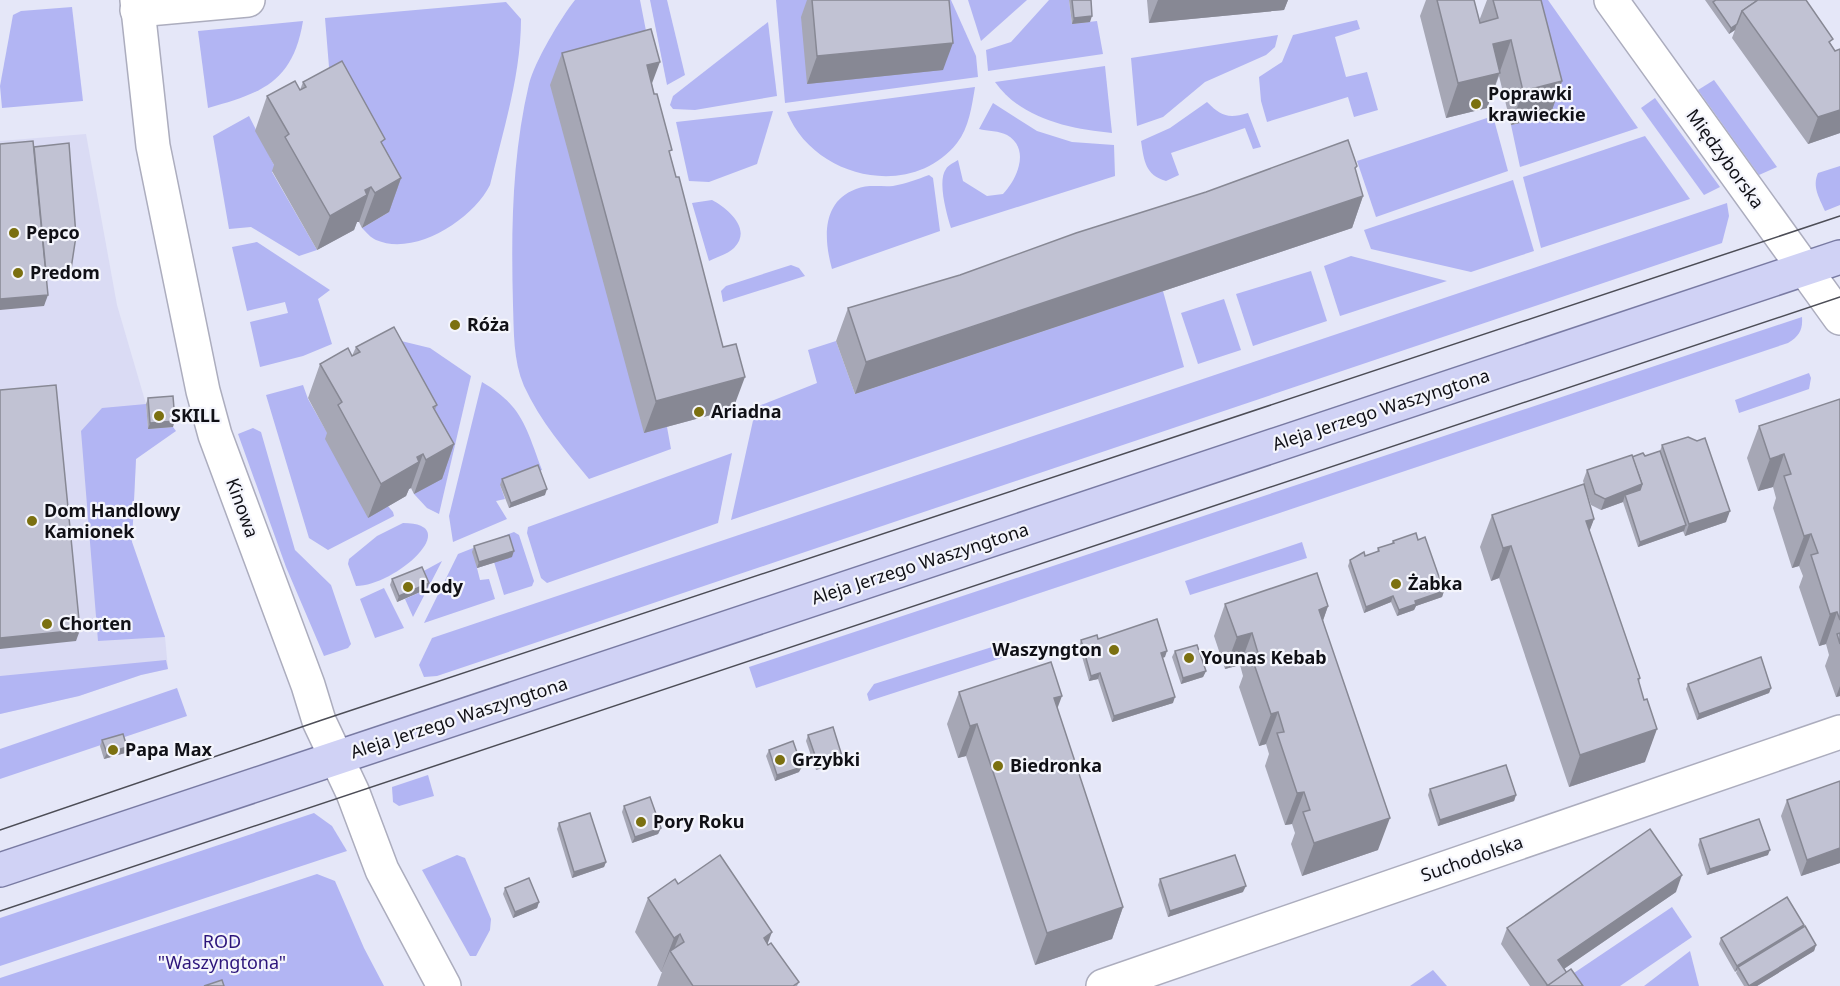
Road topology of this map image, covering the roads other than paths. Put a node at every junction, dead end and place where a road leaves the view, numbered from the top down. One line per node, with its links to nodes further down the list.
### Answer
1 (248, 0): 3 (street)
2 (1611, 0): 5 (street, Międzyborska)
3 (137, 5): 8 (street, Kinowa)
4 (1840, 257): 5 (main road, Aleja Jerzego Waszyngtona)
5 (1804, 268): 6 (street, Międzyborska); 8 (main road, Aleja Jerzego Waszyngtona)
6 (1840, 318)
7 (1840, 732): 11 (street, Suchodolska)
8 (337, 759): 9 (main road, Aleja Jerzego Waszyngtona); 10 (street, Kinowa)
9 (0, 870)
10 (444, 986)
11 (1103, 986)

